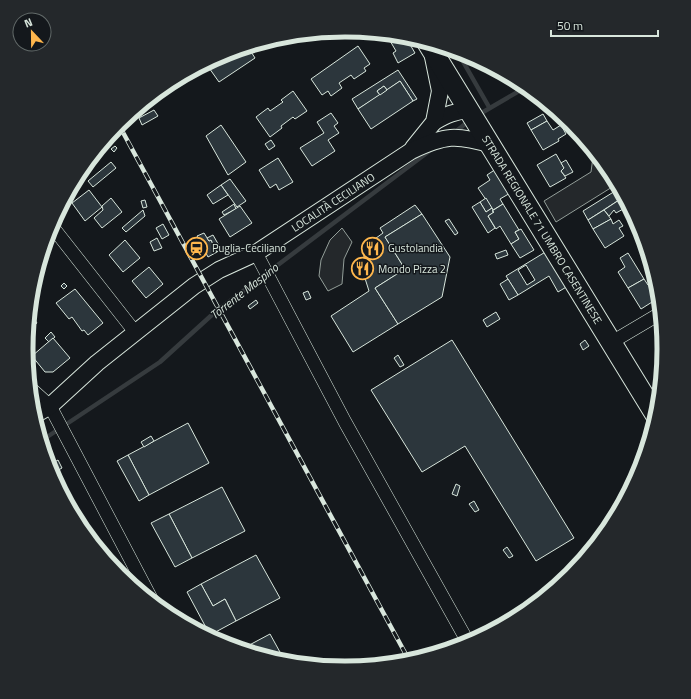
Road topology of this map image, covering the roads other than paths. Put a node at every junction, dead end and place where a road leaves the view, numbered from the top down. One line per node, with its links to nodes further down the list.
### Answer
1 (430, 49): 3 (main road, STRADA REGIONALE 71 UMBRO CASENTINESE)
2 (430, 49): 4 (street)
3 (469, 110): 4 (street); 5 (main road, STRADA REGIONALE 71 UMBRO CASENTINESE)
4 (434, 122): 6 (street)
5 (492, 145): 6 (street); 11 (main road, STRADA REGIONALE 71 UMBRO CASENTINESE)
6 (411, 151): 8 (street, LOCALITÀ CECILIANO)
7 (56, 232): 10 (street)
8 (256, 253): 10 (street, LOCALITÀ CECILIANO); 17 (street)
9 (656, 316): 11 (street)
10 (135, 332): 13 (street, LOCALITÀ CECILIANO)
11 (612, 342): 14 (main road, STRADA REGIONALE 71 UMBRO CASENTINESE)
12 (37, 394): 13 (street)
13 (50, 406): 15 (street, LOCALITÀ CECILIANO); 16 (street)
14 (652, 409)
15 (40, 412)
16 (147, 590)
17 (466, 638)

